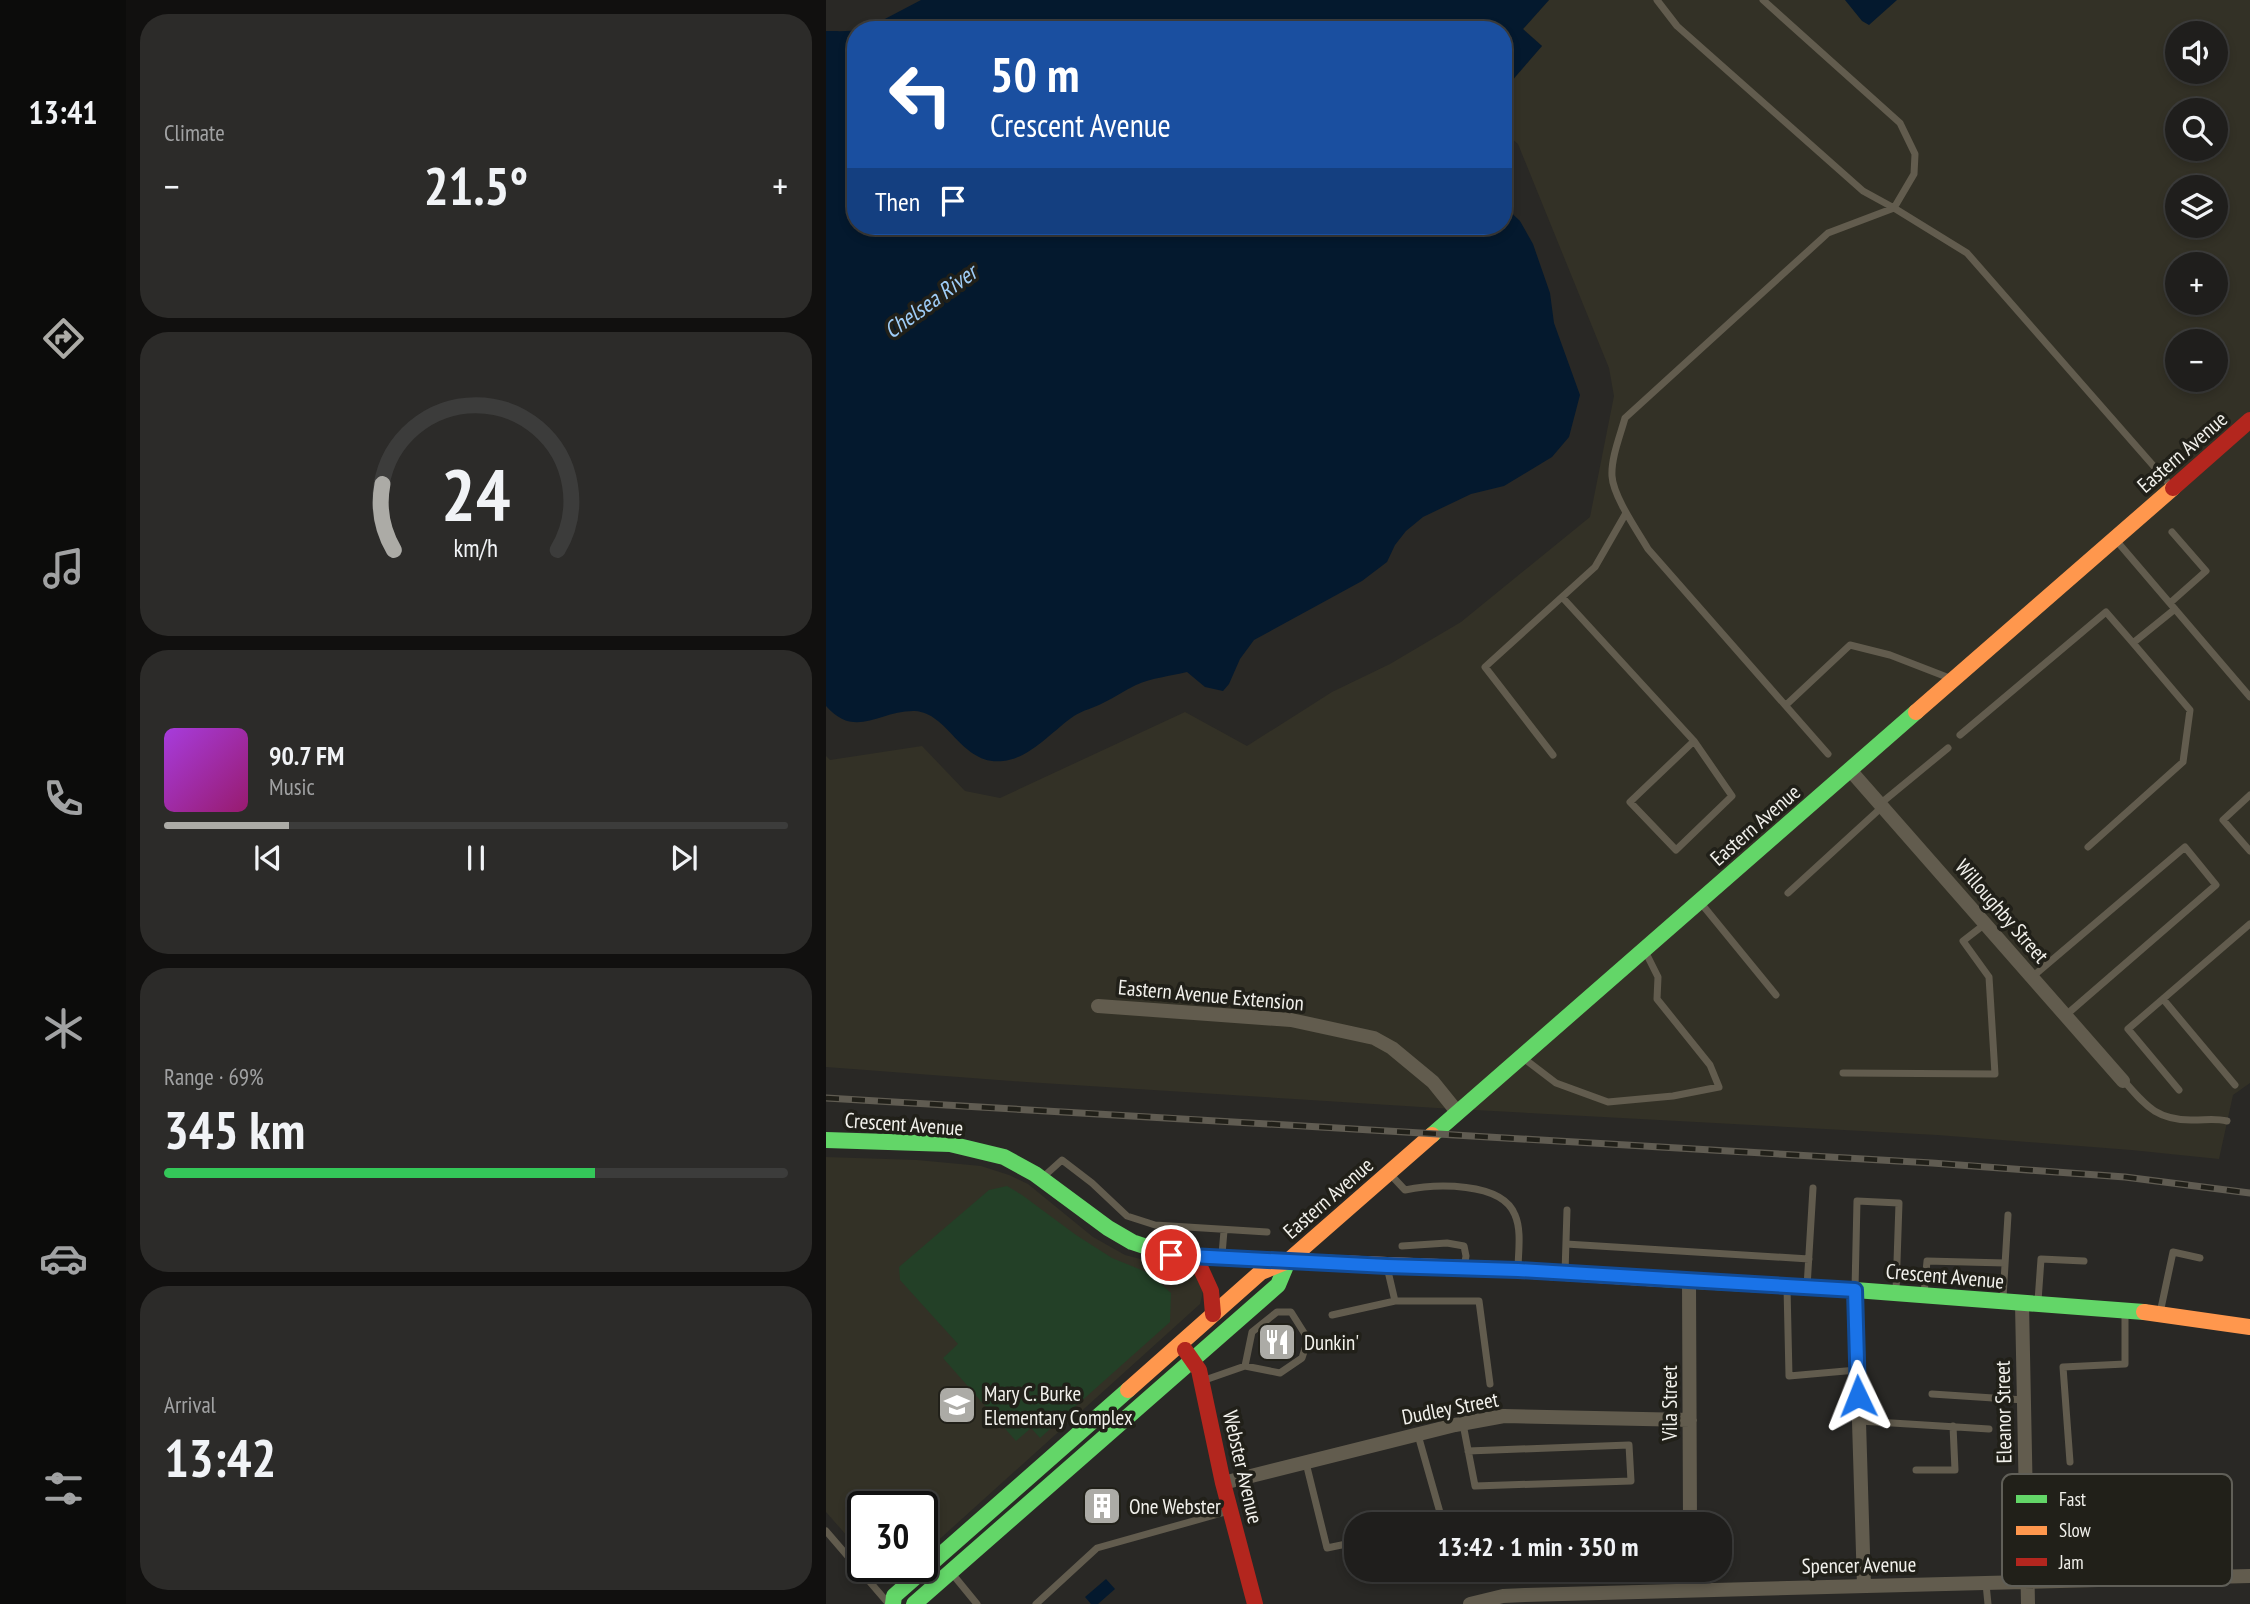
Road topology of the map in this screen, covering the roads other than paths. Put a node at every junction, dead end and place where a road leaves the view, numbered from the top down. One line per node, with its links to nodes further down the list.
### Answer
1 (1657, 0): 3 (lane)
2 (1763, 0): 3 (lane)
3 (1894, 208): 5 (lane); 6 (lane)
4 (2250, 420): 5 (main road, Eastern Avenue)
5 (2172, 488): 8 (main road, Eastern Avenue)
6 (1626, 513): 9 (lane); 14 (lane)
7 (2172, 532): 10 (lane)
8 (2115, 538): 10 (lane); 12 (main road, Eastern Avenue)
9 (1562, 597): 16 (lane); 19 (lane)
10 (2173, 606): 11 (lane); 13 (lane)
11 (2133, 643): 15 (lane); 23 (lane)
12 (1953, 679): 14 (lane); 20 (main road, Eastern Avenue)
13 (2250, 697)
14 (1786, 705): 18 (lane)
15 (1960, 735)
16 (1694, 741): 16 (lane)
17 (1948, 748): 22 (lane)
18 (1828, 754)
19 (1553, 755)
20 (1850, 770): 22 (street, Willoughby Street); 26 (main road, Eastern Avenue)
21 (2250, 796): 24 (lane)
22 (1881, 805): 25 (lane); 27 (street, Willoughby Street)
23 (2088, 847)
24 (2250, 851)
25 (1788, 893)
26 (1699, 902): 29 (main road, Eastern Avenue); 31 (lane)
27 (1985, 924): 30 (street, Willoughby Street); 36 (lane)
28 (2250, 924): 32 (lane)
29 (1644, 950): 35 (main road, Eastern Avenue); 35 (lane)
30 (2032, 977): 34 (street, Willoughby Street); 34 (lane)
31 (1776, 995)
32 (2163, 999): 38 (lane); 39 (lane)
33 (1098, 1006): 40 (street, Eastern Avenue Extension)
34 (2066, 1016): 37 (street, Willoughby Street)
35 (1521, 1057): 40 (main road, Eastern Avenue)
36 (1843, 1073)
37 (2123, 1081): 41 (lane)
38 (2235, 1085)
39 (2179, 1090)
40 (1458, 1113): 43 (main road, Eastern Avenue)
41 (2227, 1121)
42 (826, 1140): 44 (main road, Crescent Avenue)
43 (1388, 1173): 56 (main road, Eastern Avenue); 61 (lane)
44 (1042, 1178): 48 (lane); 52 (main road, Crescent Avenue)
45 (1813, 1188): 55 (lane)
46 (1567, 1210): 50 (lane)
47 (2008, 1215): 58 (lane)
48 (1224, 1231): 49 (lane); 53 (lane)
49 (1267, 1232)
50 (1566, 1244): 55 (lane); 62 (lane)
51 (1402, 1246): 60 (lane)
52 (1195, 1256): 53 (main road, Crescent Avenue); 74 (main road)
53 (1222, 1258): 56 (main road, Crescent Avenue)
54 (2200, 1258): 73 (lane)
55 (1809, 1259): 65 (lane)
56 (1288, 1261): 59 (main road, Crescent Avenue); 74 (main road, Eastern Avenue); 76 (main road, Eastern Avenue)
57 (2084, 1261): 71 (lane)
58 (2005, 1263): 68 (lane); 70 (lane)
59 (1387, 1266): 60 (main road, Crescent Avenue); 69 (lane)
60 (1464, 1269): 61 (main road, Crescent Avenue)
61 (1518, 1270): 62 (main road, Crescent Avenue)
62 (1565, 1273): 63 (main road, Crescent Avenue)
63 (1689, 1281): 64 (main road, Crescent Avenue); 87 (street, Vila Street)
64 (1787, 1286): 65 (main road, Crescent Avenue); 82 (lane)
65 (1807, 1287): 66 (main road, Crescent Avenue)
66 (1855, 1290): 67 (main road, Crescent Avenue); 67 (lane); 82 (street)
67 (1896, 1293): 68 (main road, Crescent Avenue)
68 (1924, 1296): 70 (main road, Crescent Avenue)
69 (1395, 1301): 75 (lane); 84 (lane)
70 (2003, 1303): 71 (main road, Crescent Avenue)
71 (2030, 1305): 72 (main road, Crescent Avenue); 86 (street, Eleanor Street)
72 (2125, 1311): 73 (main road, Crescent Avenue); 95 (lane)
73 (2160, 1313): 77 (main road, Crescent Avenue)
74 (1213, 1314): 79 (main road, Eastern Avenue)
75 (1332, 1315)
76 (1239, 1318): 78 (lane); 80 (main road, Eastern Avenue)
77 (2250, 1327)
78 (1252, 1332): 81 (lane); 81 (lane)
79 (1180, 1344): 80 (main road, Webster Avenue); 113 (main road, Eastern Avenue)
80 (1193, 1358): 83 (main road, Webster Avenue); 104 (main road, Eastern Avenue)
81 (1245, 1366): 83 (lane)
82 (1857, 1370): 88 (street)
83 (1202, 1381): 98 (main road, Webster Avenue)
84 (1490, 1384)
85 (1932, 1394): 86 (lane)
86 (2024, 1400): 97 (street, Eleanor Street)
87 (1690, 1420): 89 (street, Dudley Street); 101 (street, Vila Street)
88 (1859, 1421): 90 (lane); 109 (street)
89 (1463, 1424): 92 (street, Dudley Street); 93 (lane)
90 (1953, 1426): 91 (lane); 96 (lane)
91 (1989, 1429)
92 (1418, 1434): 94 (street, Dudley Street); 100 (lane)
93 (1468, 1451): 93 (lane)
94 (1306, 1462): 98 (street, Dudley Street); 103 (lane)
95 (2070, 1462)
96 (1916, 1470)
97 (2026, 1474)
98 (1223, 1483): 99 (main road, Webster Avenue)
99 (1230, 1510): 116 (lane); 117 (main road, Webster Avenue)
100 (1440, 1512)
101 (1690, 1512)
102 (826, 1531): 113 (lane)
103 (1344, 1544)
104 (949, 1571): 114 (main road, Eastern Avenue); 115 (lane)
105 (2232, 1576): 106 (street, Spencer Avenue)
106 (2250, 1576)
107 (1986, 1583): 108 (street, Spencer Avenue); 109 (street, Spencer Avenue); 119 (lane)
108 (2002, 1583)
109 (1864, 1586): 111 (street, Spencer Avenue)
110 (2028, 1586): 120 (street, Eleanor Street)
111 (1683, 1595): 112 (street, Spencer Avenue)
112 (1621, 1598): 118 (street, Spencer Avenue)
113 (891, 1604)
114 (914, 1604)
115 (977, 1604)
116 (1036, 1604)
117 (1255, 1604)
118 (1469, 1604)
119 (1988, 1604)
120 (2028, 1604)

